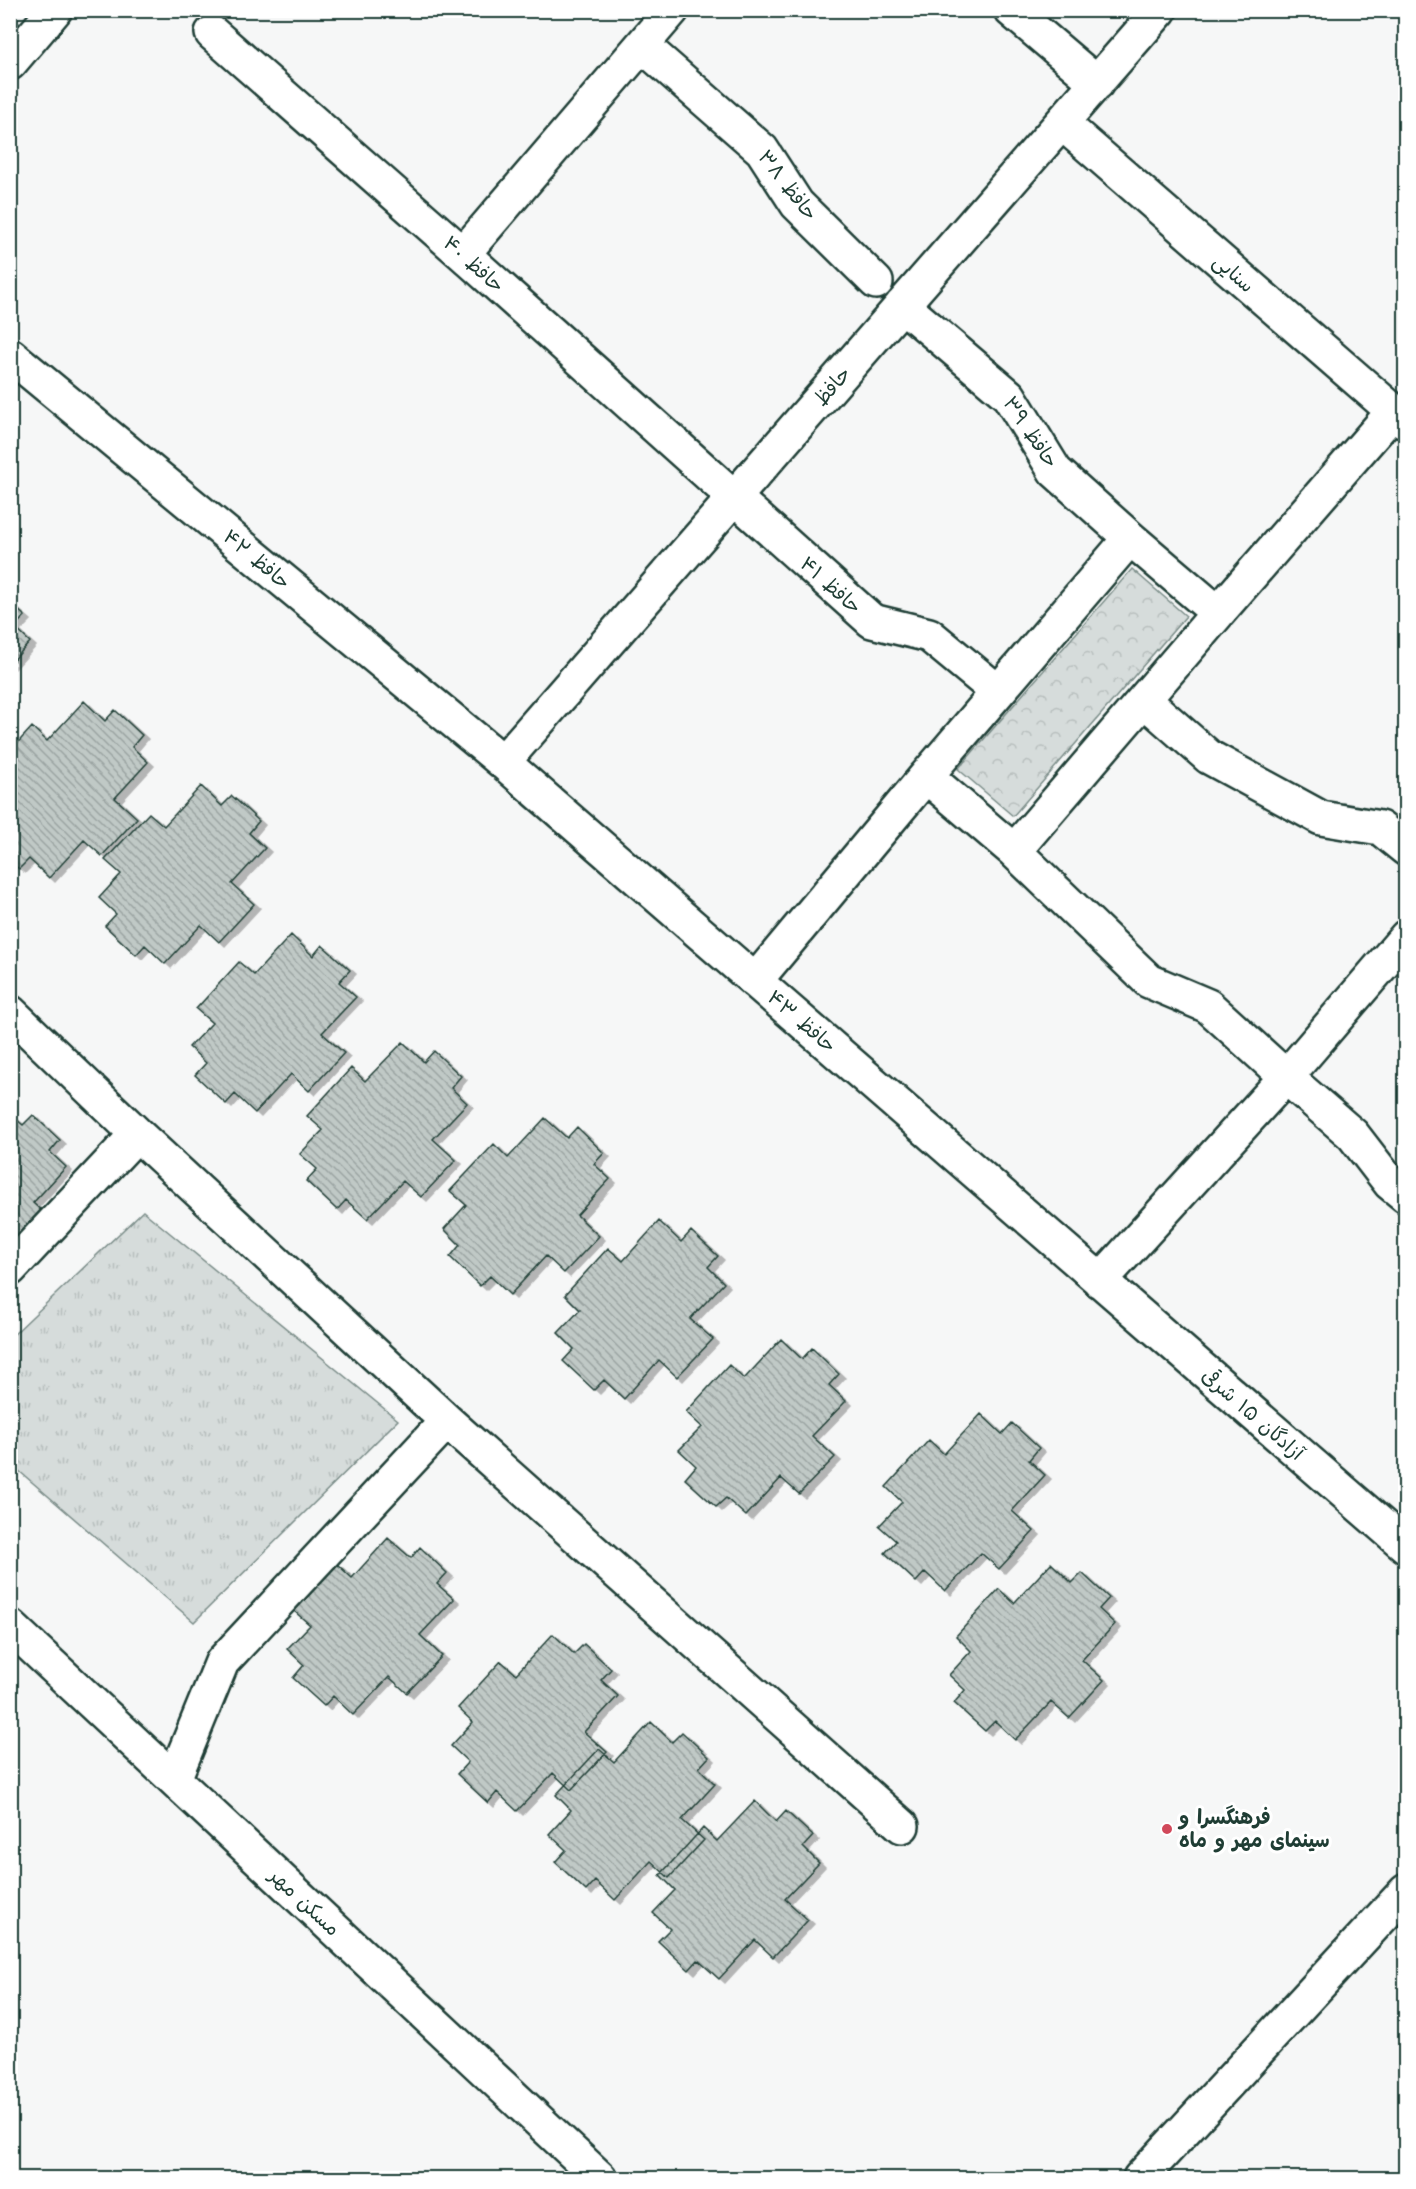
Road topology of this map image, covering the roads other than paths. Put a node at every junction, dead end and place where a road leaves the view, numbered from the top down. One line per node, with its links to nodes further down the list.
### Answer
1 (56, 10): 7 (street)
2 (672, 10): 6 (street)
3 (1011, 10): 8 (street)
4 (1160, 10): 8 (street, حافظ)
5 (212, 33): 10 (street, حافظ ۴۰)
6 (642, 45): 10 (street); 11 (street, حافظ ۳۸)
7 (16, 57)
8 (1097, 83): 9 (street, حافظ)
9 (1062, 123): 12 (street, حافظ); 14 (street, سنایی)
10 (463, 254): 15 (street, حافظ ۴۰)
11 (876, 282)
12 (902, 305): 15 (street, حافظ); 16 (street, حافظ ۳۹)
13 (10, 355): 20 (street, حافظ ۴۲)
14 (1399, 417): 17 (street)
15 (734, 498): 18 (street, حافظ ۴۱); 20 (street, حافظ)
16 (1130, 537): 17 (street, حافظ ۳۹); 18 (street)
17 (1218, 613): 19 (street)
18 (998, 692): 21 (street)
19 (1144, 700): 22 (street); 23 (street)
20 (503, 762): 25 (street, حافظ ۴۳)
21 (926, 776): 23 (street); 25 (street)
22 (1406, 849)
23 (1014, 851): 27 (street)
24 (1406, 937): 27 (street)
25 (755, 981): 31 (street, حافظ ۴۳)
26 (10, 1012): 28 (street)
27 (1286, 1077): 29 (street); 31 (street)
28 (137, 1134): 30 (street); 32 (street)
29 (1406, 1196)
30 (10, 1269)
31 (1100, 1281): 33 (street, آزادگان ۱۵ شرقی)
32 (447, 1421): 35 (street); 36 (street)
33 (1406, 1546)
34 (10, 1626): 35 (street, مسکن مهر)
35 (174, 1779): 38 (street, مسکن مهر)
36 (902, 1826)
37 (1406, 1891): 39 (street)
38 (600, 2178)
39 (1140, 2178)

